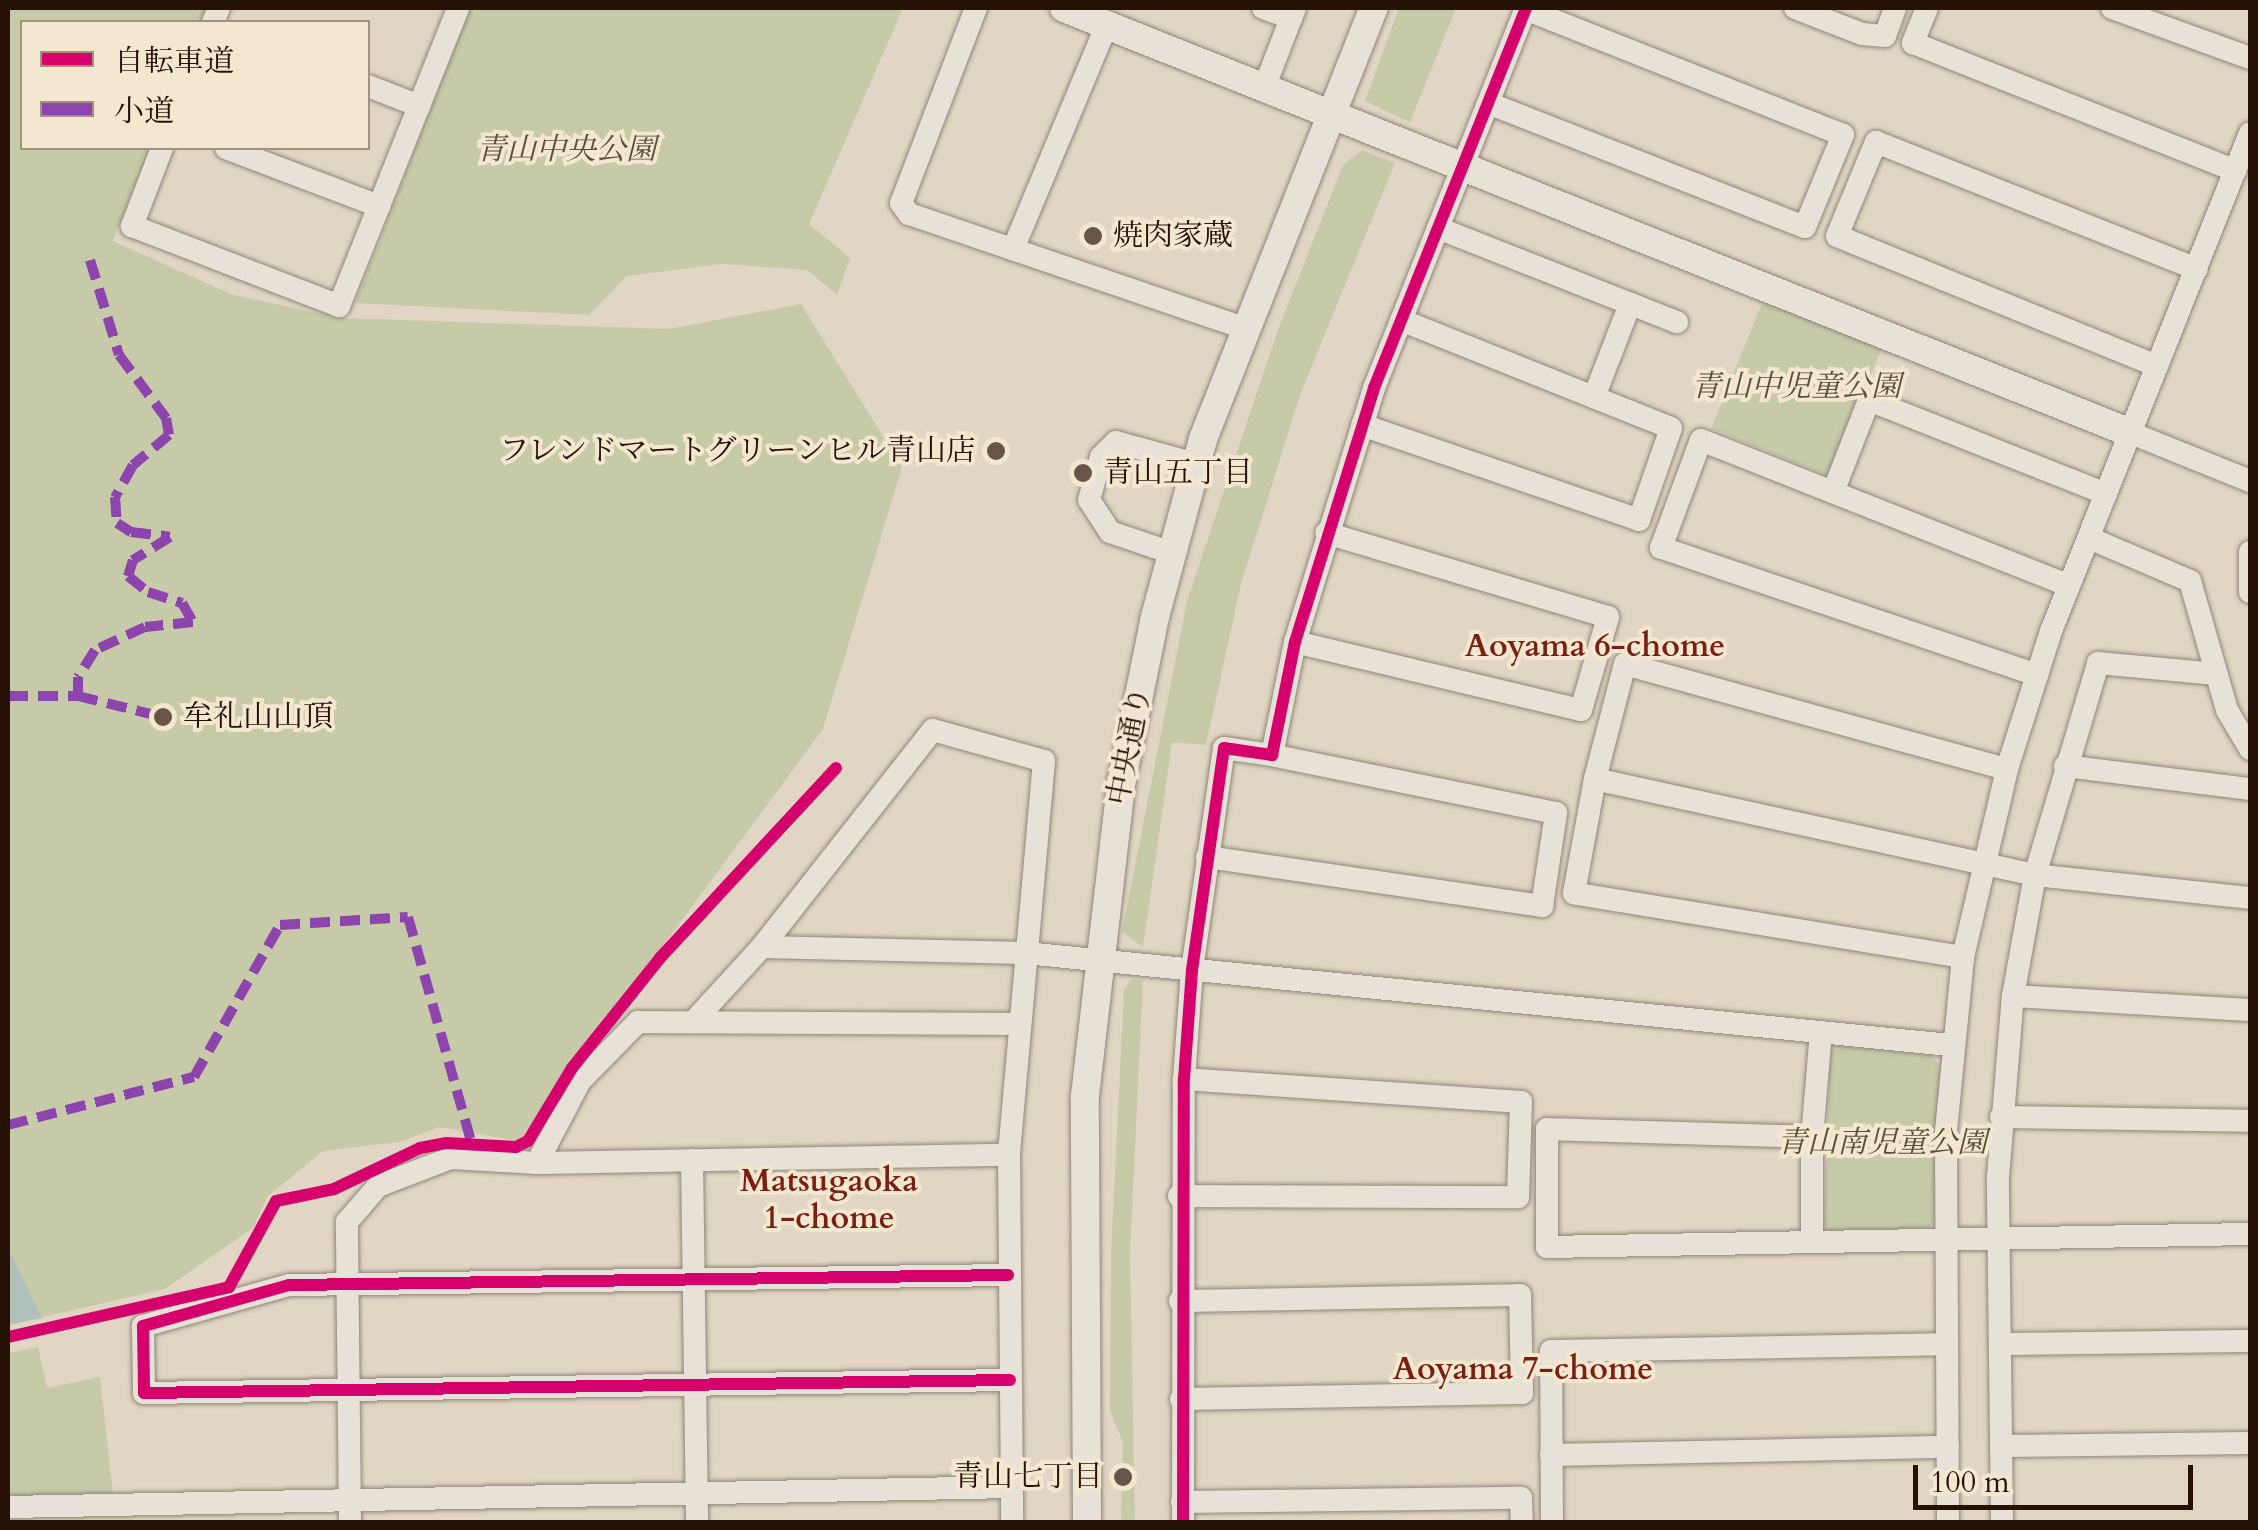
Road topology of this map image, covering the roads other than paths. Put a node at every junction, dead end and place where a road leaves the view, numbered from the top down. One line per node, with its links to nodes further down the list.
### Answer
1 (458, 8): 17 (street)
2 (976, 8): 26 (street)
3 (1064, 8): 12 (street)
4 (1263, 8): 11 (street)
5 (1374, 8): 18 (street, 中央通り)
6 (1526, 8): 16 (street); 16 (street)
7 (1795, 8): 8 (street)
8 (1895, 8)
9 (1927, 8): 23 (street)
10 (2112, 8): 13 (street)
11 (1293, 13): 15 (street)
12 (1106, 24): 15 (street); 26 (street)
13 (2250, 58)
14 (370, 87): 17 (street)
15 (1264, 88): 18 (street)
16 (1488, 103): 22 (street)
17 (418, 106): 24 (street)
18 (1332, 114): 22 (street); 31 (street, 中央通り)
19 (2250, 133): 23 (street)
20 (161, 150): 24 (street)
21 (231, 150): 24 (street)
22 (1462, 166): 25 (street); 35 (street)
23 (2236, 171): 27 (street)
24 (379, 206)
25 (1438, 228): 28 (street); 29 (street)
26 (1012, 249): 31 (street)
27 (2197, 268): 32 (street); 32 (street)
28 (1630, 304): 30 (street); 33 (street)
29 (1401, 320): 33 (street); 34 (street)
30 (1676, 322)
31 (1244, 328): 36 (street, 中央通り)
32 (2158, 366): 35 (street)
33 (1594, 397): 34 (street)
34 (1362, 424): 40 (street)
35 (2131, 433): 37 (street); 39 (street)
36 (1196, 464): 43 (street, 中央通り); 43 (street)
37 (2250, 481)
38 (1833, 492): 39 (street); 44 (street); 48 (street)
39 (2106, 494): 41 (street)
40 (1326, 533): 46 (street); 46 (street)
41 (2088, 538): 44 (street); 47 (street)
42 (2250, 552): 45 (street)
43 (1172, 553): 62 (street, 中央通り)
44 (2069, 586): 48 (street)
45 (2250, 592)
46 (1295, 642): 50 (street)
47 (2216, 674): 49 (street); 51 (street)
48 (2038, 675): 52 (street)
49 (2250, 749)
50 (1272, 755): 55 (street); 55 (street)
51 (2065, 766): 54 (street); 57 (street)
52 (2007, 769): 53 (street); 56 (street)
53 (1596, 779): 56 (street); 61 (street)
54 (2250, 789)
55 (1207, 857): 63 (street)
56 (1983, 864): 57 (street); 61 (street)
57 (2035, 875): 58 (street); 64 (street)
58 (2250, 898)
59 (762, 947): 60 (street); 60 (street); 66 (street)
60 (1024, 953): 62 (street); 67 (street)
61 (1963, 957): 69 (street)
62 (1097, 960): 63 (street); 105 (street, 中央通り)
63 (1192, 970): 68 (street); 70 (street)
64 (2012, 996): 65 (street); 71 (street)
65 (2250, 1010)
66 (695, 1020): 67 (street); 76 (street)
67 (1018, 1024): 74 (street)
68 (1820, 1032): 69 (street); 73 (street)
69 (1950, 1045): 81 (street)
70 (1184, 1079): 77 (street); 77 (street)
71 (2001, 1117): 72 (street); 79 (street)
72 (2250, 1121)
73 (1812, 1137): 80 (street); 80 (street)
74 (1008, 1155): 75 (street); 82 (street)
75 (692, 1160): 76 (street); 83 (street)
76 (537, 1163): 84 (street)
77 (1179, 1196): 85 (street)
78 (2250, 1234): 79 (street)
79 (1998, 1238): 81 (street); 88 (street)
80 (1812, 1240): 81 (street)
81 (1947, 1240): 87 (street)
82 (1008, 1275): 83 (street); 89 (street)
83 (693, 1280): 84 (street); 90 (street)
84 (348, 1284): 91 (street); 91 (street)
85 (1180, 1300): 92 (street); 92 (street)
86 (2250, 1340): 88 (street)
87 (1947, 1344): 95 (street); 96 (street)
88 (2000, 1344): 94 (street)
89 (1010, 1380): 90 (street); 97 (street)
90 (695, 1385): 91 (street); 98 (street)
91 (350, 1390): 99 (street)
92 (1181, 1399): 101 (street)
93 (2250, 1443): 94 (street)
94 (2002, 1446): 109 (street)
95 (1948, 1448): 96 (street); 108 (street)
96 (1552, 1455): 107 (street)
97 (1011, 1487): 98 (street); 104 (street)
98 (696, 1494): 99 (street); 103 (street)
99 (349, 1496): 100 (street); 102 (street)
100 (8, 1507)
101 (1182, 1512): 106 (street)
102 (350, 1522)
103 (697, 1522)
104 (1012, 1522)
105 (1087, 1522)
106 (1522, 1522)
107 (1552, 1522)
108 (1948, 1522)
109 (2002, 1522)

